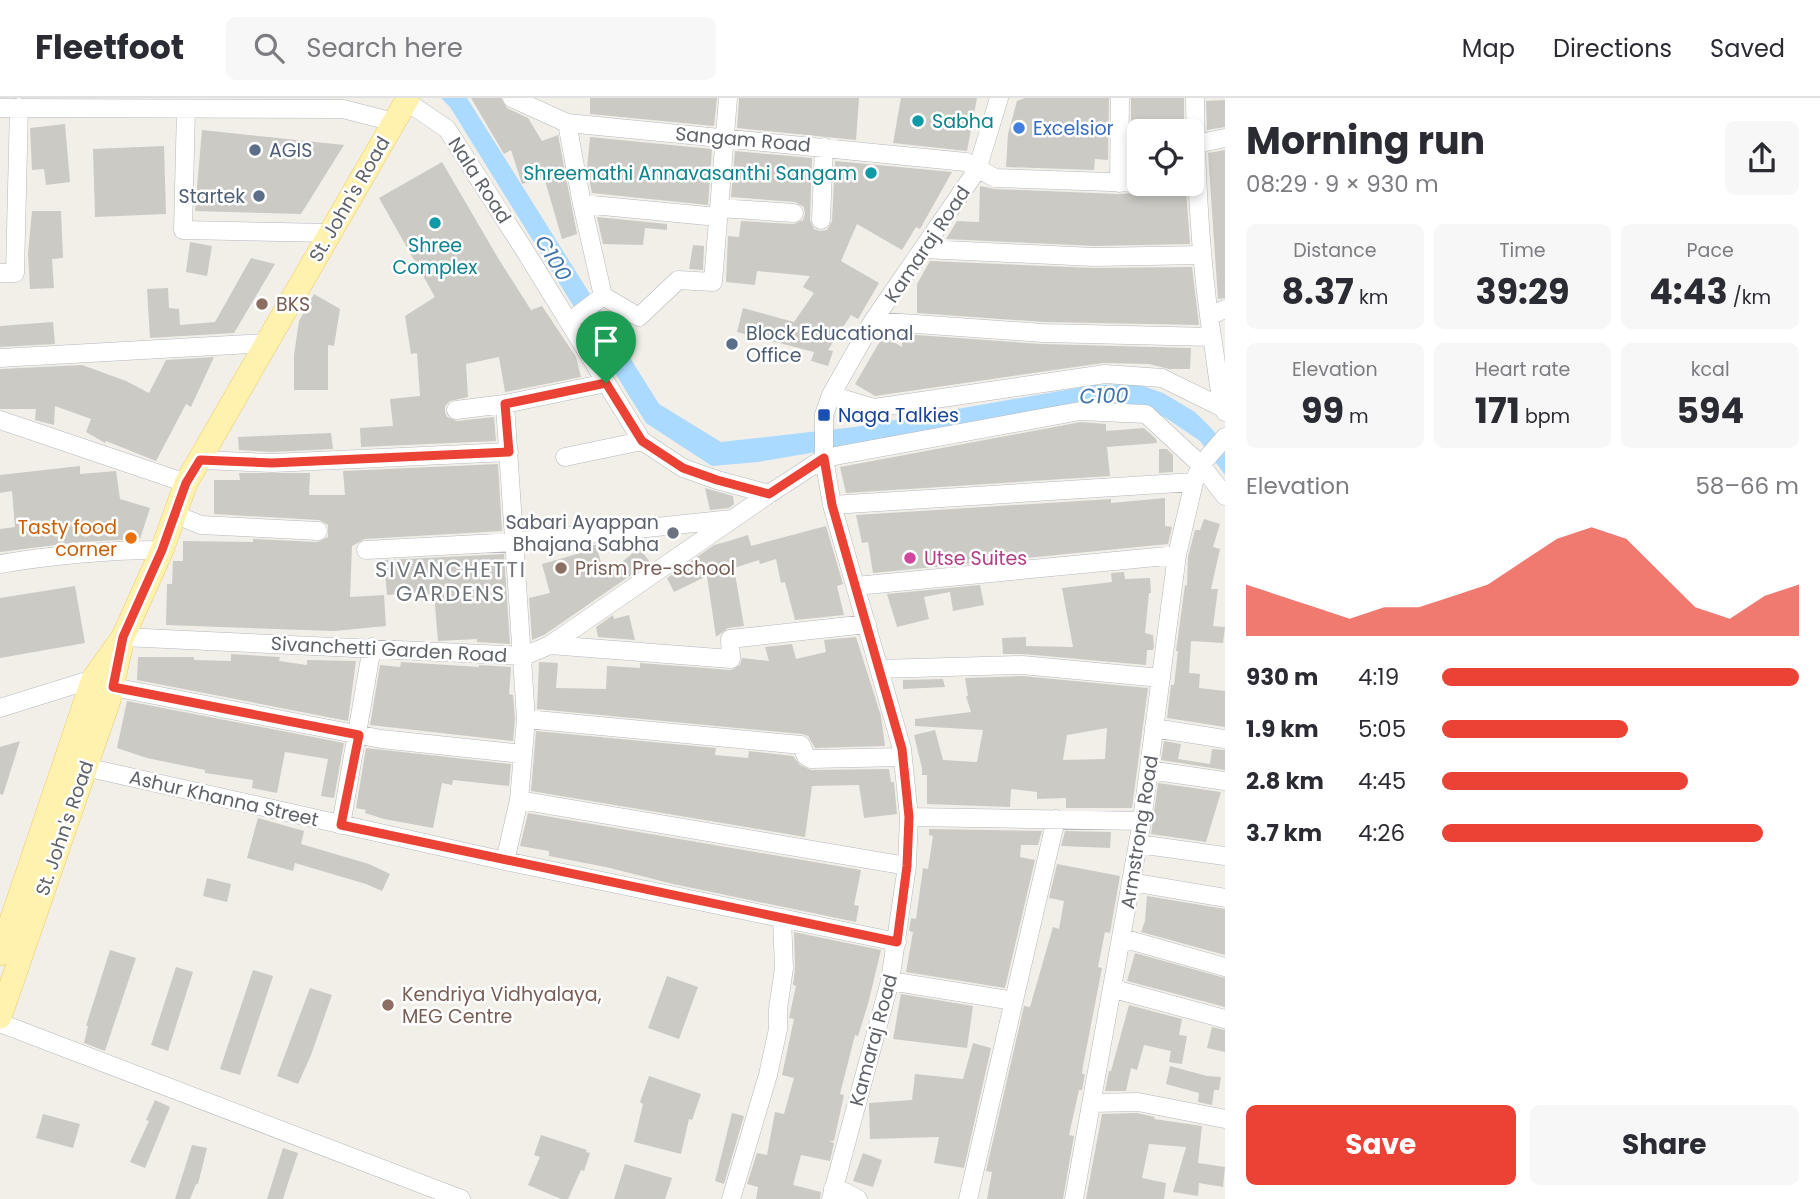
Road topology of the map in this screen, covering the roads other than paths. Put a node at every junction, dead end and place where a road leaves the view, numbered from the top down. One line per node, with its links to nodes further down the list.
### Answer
1 (512, 98): 12 (street, Sangam Road)
2 (728, 98): 13 (street)
3 (999, 98): 17 (street, Kamaraj Road)
4 (1120, 98): 18 (street)
5 (1195, 98): 10 (street)
6 (407, 100): 11 (main road, St. John's Road); 36 (street, Nala Road)
7 (19, 107): 8 (street); 9 (street); 28 (street)
8 (0, 108)
9 (186, 108): 11 (street); 25 (street)
10 (1195, 119)
11 (394, 122): 25 (main road, St. John's Road)
12 (567, 123): 13 (street, Sangam Road); 21 (street)
13 (724, 137): 16 (street, Sangam Road); 23 (street)
14 (1225, 138): 15 (street)
15 (1204, 142)
16 (824, 147): 17 (street, Sangam Road); 24 (street)
17 (977, 170): 18 (street, Sangam Road); 26 (street, Kamaraj Road)
18 (1119, 183): 19 (street, Sangam Road)
19 (1127, 183)
20 (1195, 196): 27 (street)
21 (582, 204): 23 (street); 29 (street)
22 (794, 212): 23 (street)
23 (718, 213): 29 (street)
24 (821, 219)
25 (330, 233): 34 (main road, St. John's Road)
26 (924, 249): 27 (street); 32 (street, Kamaraj Road)
27 (1202, 255): 30 (street)
28 (0, 273)
29 (600, 299): 31 (street)
30 (1217, 312): 33 (street)
31 (578, 315)
32 (873, 321): 33 (street); 37 (street, Kamaraj Road)
33 (1212, 337): 40 (street)
34 (267, 343): 35 (street); 47 (main road, St. John's Road)
35 (0, 358)
36 (606, 383): 38 (street); 43 (street, Nala Road)
37 (831, 395): 40 (street); 46 (street, Kamaraj Road)
38 (505, 404): 39 (street); 44 (street)
39 (456, 410)
40 (1224, 410)
41 (0, 419): 49 (street)
42 (1224, 438): 48 (street)
43 (642, 441): 45 (street); 50 (street, Nala Road)
44 (509, 452): 47 (street); 56 (street)
45 (565, 457)
46 (824, 458): 48 (street, Sivanchetti Garden Road); 50 (street, Sivanchetti Garden Road); 52 (street, Kamaraj Road)
47 (200, 460): 49 (main road, St. John's Road)
48 (1201, 468): 51 (street, Sivanchetti Garden Road); 52 (street); 59 (street, Armstrong Road)
49 (186, 483): 53 (main road, St. John's Road)
50 (769, 494): 54 (street, Sivanchetti Garden Road)
51 (1225, 496)
52 (832, 505): 61 (street, Kamaraj Road)
53 (176, 515): 55 (street); 57 (main road, St. John's Road)
54 (736, 518): 56 (street); 64 (street, Sivanchetti Garden Road)
55 (318, 531)
56 (513, 542): 58 (street); 66 (street)
57 (162, 550): 60 (street); 63 (main road, St. John's Road)
58 (366, 550)
59 (1177, 555): 61 (street); 68 (street, Armstrong Road)
60 (0, 564)
61 (856, 586): 62 (street, Kamaraj Road)
62 (866, 624): 64 (street); 67 (street, Kamaraj Road)
63 (123, 637): 65 (street, Sivanchetti Garden Road); 69 (main road, St. John's Road)
64 (550, 645): 66 (street, Sivanchetti Garden Road)
65 (372, 647): 66 (street, Sivanchetti Garden Road); 73 (street)
66 (524, 656): 71 (street)
67 (879, 669): 68 (street); 76 (street, Kamaraj Road)
68 (1161, 678): 72 (street, Armstrong Road)
69 (106, 683): 70 (street); 73 (street); 77 (main road, St. John's Road); 94 (main road, St. John's Road)
70 (0, 708)
71 (526, 719): 75 (street); 76 (street)
72 (1154, 728): 74 (street); 78 (street, Armstrong Road)
73 (359, 735): 75 (street); 84 (street)
74 (1225, 739)
75 (523, 754): 80 (street)
76 (904, 757): 81 (street, Kamaraj Road)
77 (85, 767): 84 (street, Ashur Khanna Street); 99 (main road, St. John's Road)
78 (1149, 770): 79 (street); 83 (street, Armstrong Road)
79 (1225, 781)
80 (519, 800): 87 (street); 88 (street)
81 (909, 817): 82 (street); 88 (street, Kamaraj Road)
82 (1056, 819): 83 (street); 98 (street)
83 (1142, 821): 85 (street, Armstrong Road)
84 (341, 825): 87 (street, Ashur Khanna Street)
85 (1138, 844): 86 (street); 89 (street, Armstrong Road)
86 (1225, 856)
87 (505, 860): 91 (street, Ashur Khanna Street)
88 (907, 866): 93 (street, Kamaraj Road)
89 (1131, 882): 90 (street); 92 (street, Armstrong Road)
90 (1225, 898)
91 (782, 918): 93 (street, Ashur Khanna Street); 106 (street)
92 (1122, 938): 95 (street); 97 (street, Armstrong Road)
93 (897, 942): 96 (street, Kamaraj Road)
94 (0, 954)
95 (1225, 967)
96 (890, 981): 98 (street); 104 (street, Kamaraj Road)
97 (1114, 989): 100 (street); 102 (street, Armstrong Road)
98 (1014, 1001): 108 (street)
99 (0, 1017)
100 (1225, 1019)
101 (0, 1023): 105 (street)
102 (1092, 1103): 103 (street); 109 (street, Armstrong Road)
103 (1225, 1119)
104 (832, 1194): 107 (street)
105 (461, 1199)
106 (731, 1199)
107 (858, 1199)
108 (968, 1199)
109 (1074, 1199)

